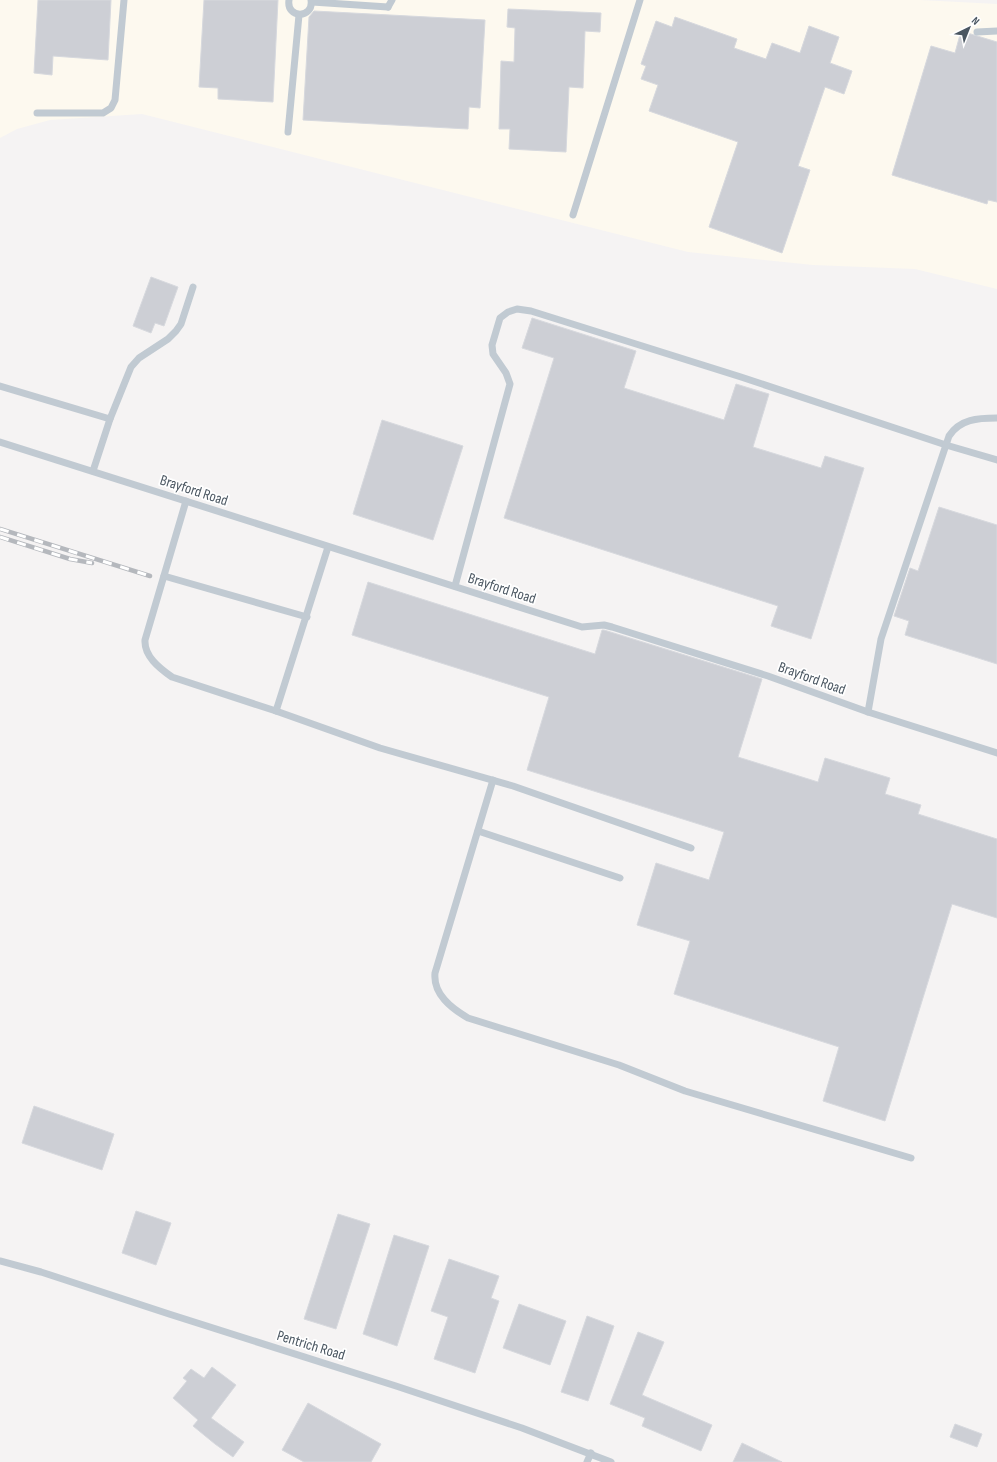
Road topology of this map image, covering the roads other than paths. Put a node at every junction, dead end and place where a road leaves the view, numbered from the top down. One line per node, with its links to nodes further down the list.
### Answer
1 (124, 0): 10 (lane)
2 (289, 0): 7 (lane)
3 (392, 0): 6 (lane)
4 (640, 0): 12 (lane)
5 (311, 1): 6 (lane); 7 (lane)
6 (387, 4)
7 (299, 14): 11 (lane)
8 (997, 31): 9 (lane)
9 (977, 32)
10 (37, 113)
11 (288, 132)
12 (573, 215)
13 (193, 287): 16 (lane)
14 (0, 386): 16 (lane)
15 (997, 418): 18 (lane)
16 (110, 419): 20 (lane)
17 (0, 442): 20 (lane, Brayford Road)
18 (946, 445): 19 (lane); 24 (lane); 27 (lane)
19 (997, 460)
20 (93, 471): 21 (lane, Brayford Road)
21 (186, 501): 22 (lane, Brayford Road); 23 (lane)
22 (328, 547): 24 (lane, Brayford Road); 25 (lane)
23 (164, 576): 25 (lane); 26 (lane)
24 (455, 586): 27 (lane, Brayford Road)
25 (307, 617): 26 (lane)
26 (276, 711): 29 (lane)
27 (868, 712): 28 (lane, Brayford Road)
28 (997, 753)
29 (493, 780): 30 (lane); 31 (lane)
30 (478, 831): 32 (lane); 33 (lane)
31 (691, 848)
32 (620, 878)
33 (911, 1158)
34 (0, 1261): 35 (lane, Pentrich Road)
35 (591, 1453): 36 (lane); 37 (lane, Pentrich Road)
36 (587, 1462)
37 (611, 1462)

